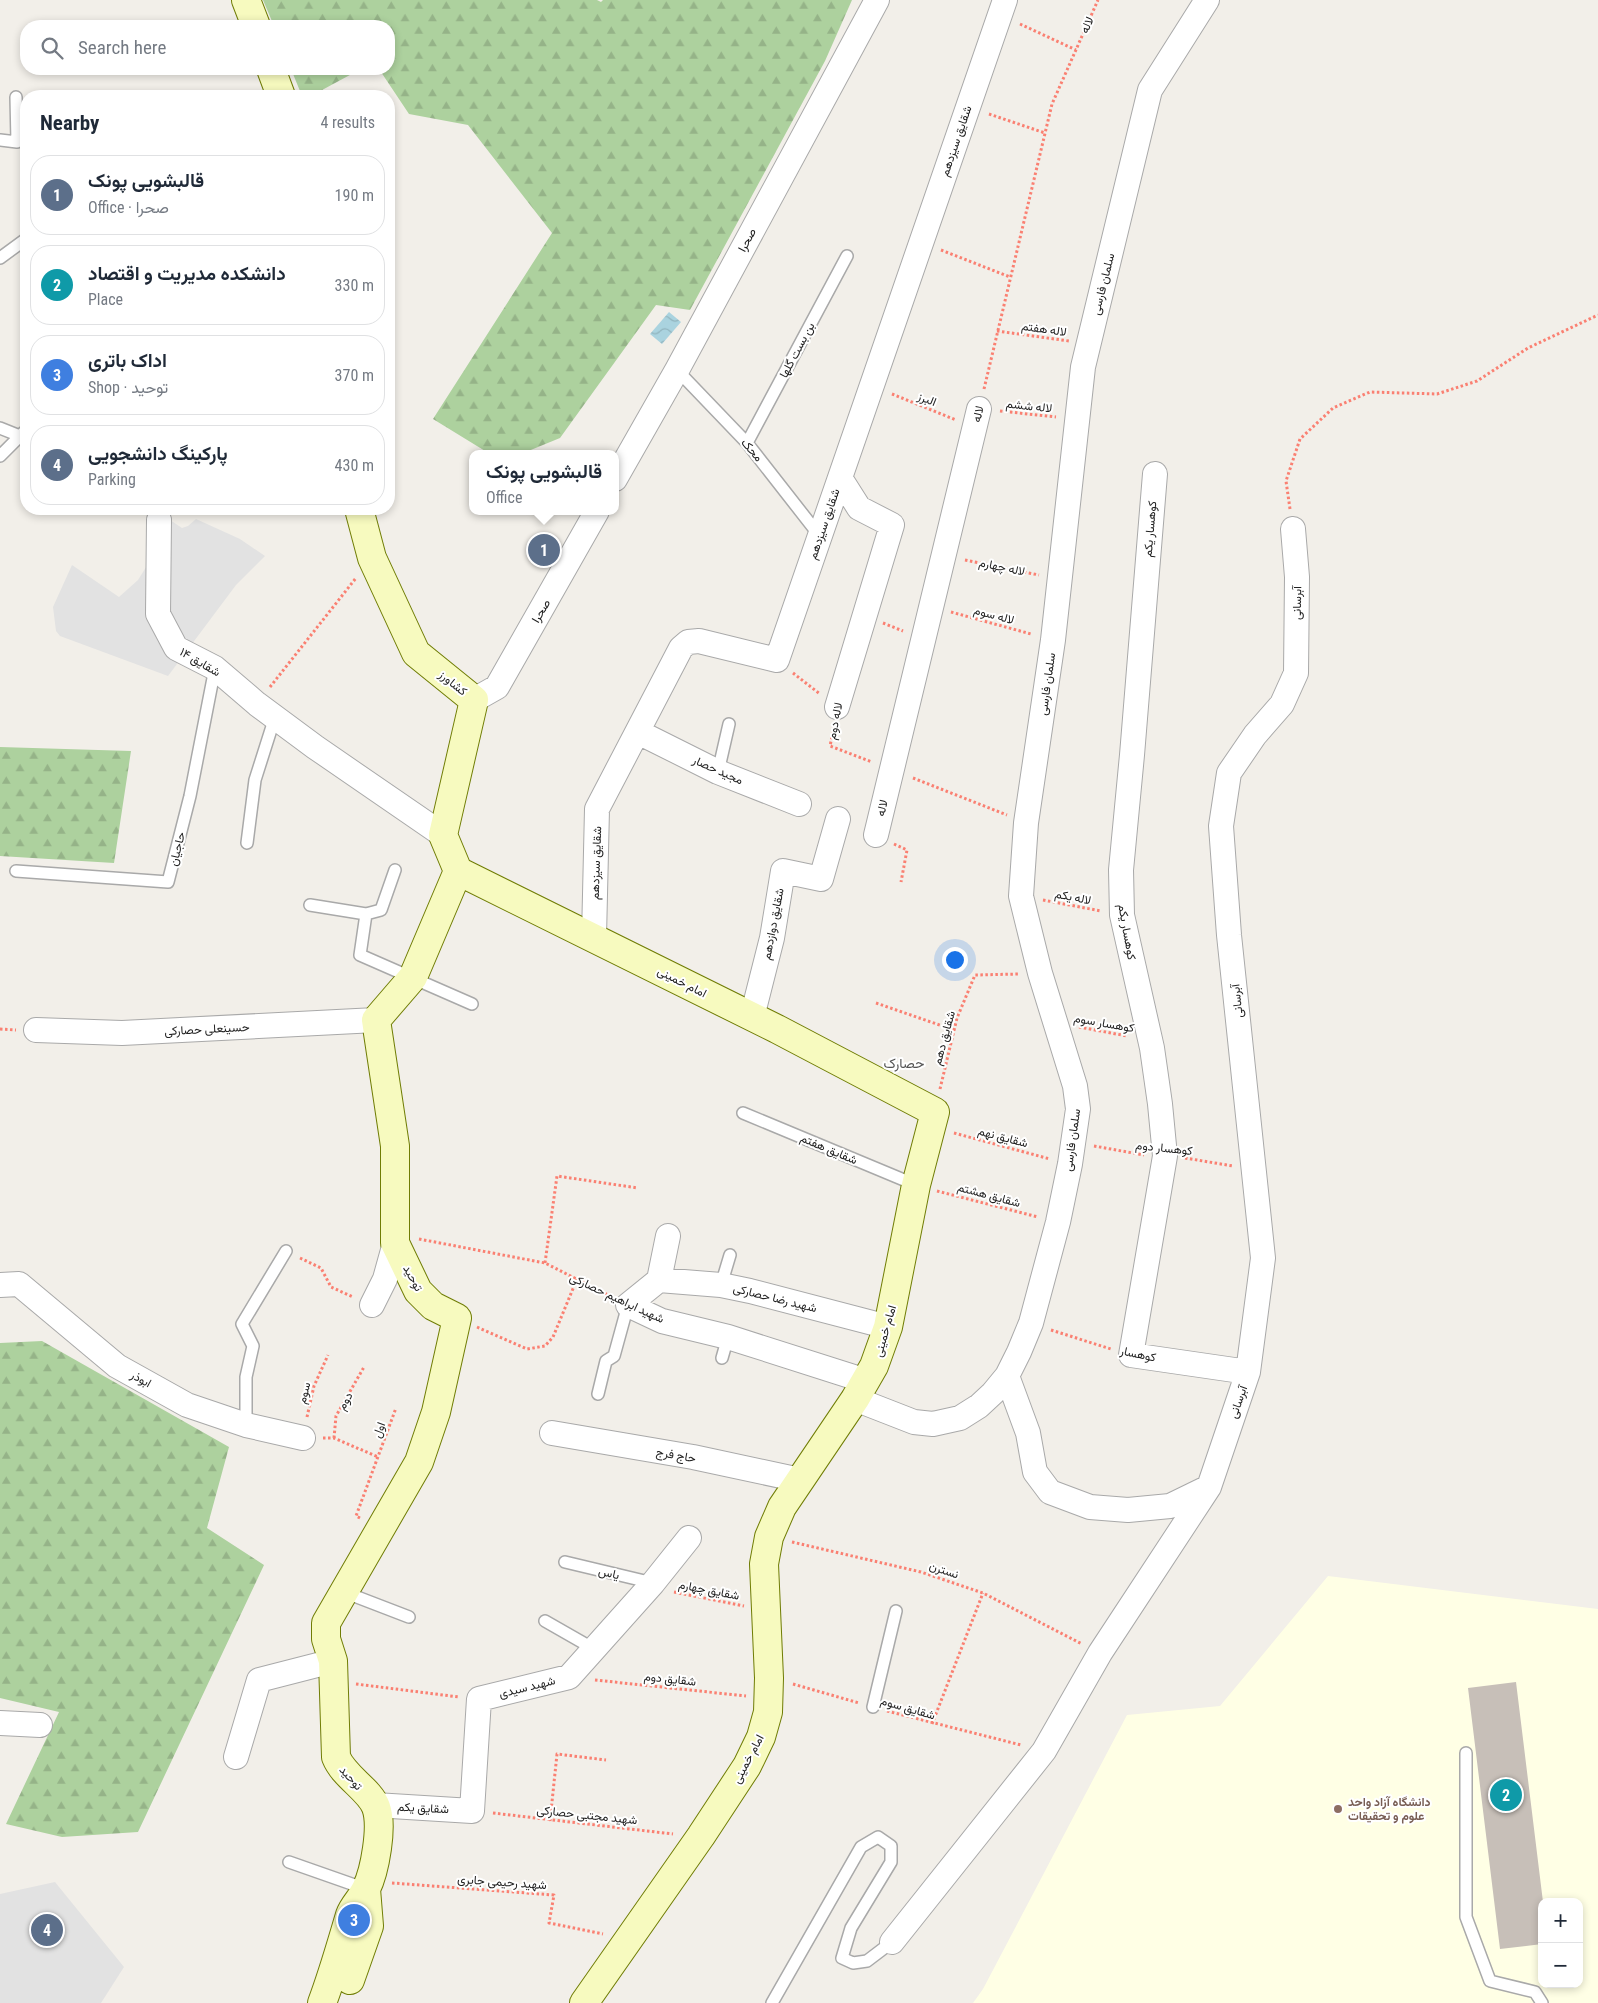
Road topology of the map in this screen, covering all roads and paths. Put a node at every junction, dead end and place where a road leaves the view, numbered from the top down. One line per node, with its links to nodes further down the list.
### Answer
1 (246, 0): 6 (street)
2 (877, 0): 22 (street, صحرا)
3 (1098, 0): 7 (path, لاله)
4 (1207, 0): 21 (street, سلمان فارسی)
5 (1002, 7): 7 (path); 11 (street, شقایق سیزدهم)
6 (254, 20)
7 (1076, 50): 12 (path, لاله)
8 (273, 75): 9 (street)
9 (279, 90)
10 (16, 98): 13 (lane)
11 (968, 107): 12 (path); 15 (street, شقایق سیزدهم)
12 (1045, 133): 18 (path, لاله)
13 (0, 140)
14 (20, 243): 17 (lane)
15 (921, 243): 18 (path); 23 (street, شقایق سیزدهم)
16 (847, 256): 29 (lane, بن بست گلها)
17 (0, 258)
18 (1010, 277): 20 (path, لاله)
19 (1598, 315): 37 (path)
20 (998, 331): 21 (path, لاله هفتم); 24 (path, لاله)
21 (1088, 344): 25 (street, سلمان فارسی)
22 (678, 370): 29 (lane, محک); 31 (street, صحرا)
23 (872, 386): 24 (path, البرز); 33 (street, شقایق سیزدهم)
24 (977, 418): 25 (path, لاله ششم); 39 (street, لاله)
25 (1077, 420): 41 (street, سلمان فارسی)
26 (0, 428): 27 (lane)
27 (20, 432)
28 (20, 436): 30 (lane)
29 (747, 443): 38 (lane, محک)
30 (0, 456)
31 (619, 472)
32 (1155, 474): 69 (street, کوهسار یکم)
33 (840, 478): 38 (street, شقایق سیزدهم); 43 (street, لاله دوم)
34 (361, 515): 40 (street, کشاورز)
35 (595, 515): 48 (street, صحرا)
36 (159, 520): 47 (street, شقایق ۱۴)
37 (1293, 529): 85 (street, آبرسانی)
38 (820, 536): 46 (street, شقایق سیزدهم)
39 (945, 555): 41 (path, لاله چهارم); 42 (street, لاله)
40 (372, 558): 48 (street, کشاورز); 50 (path)
41 (1060, 579): 45 (street, سلمان فارسی)
42 (931, 607): 44 (street, لاله); 45 (path, لاله سوم)
43 (864, 616): 44 (path); 49 (street, لاله دوم)
44 (923, 639): 53 (street, لاله)
45 (1053, 640): 57 (street, سلمان فارسی)
46 (777, 660): 49 (path); 52 (street, شقایق سیزدهم)
47 (216, 668): 50 (street, شقایق ۱۴); 64 (lane, حاجیان)
48 (474, 700): 59 (street, کشاورز)
49 (837, 707): 53 (path, لاله دوم)
50 (266, 710): 59 (street, شقایق ۱۴); 60 (lane)
51 (729, 724): 54 (lane)
52 (638, 732): 54 (street, مجید حصار); 70 (street, شقایق سیزدهم)
53 (891, 769): 57 (path, لاله دوم); 58 (street, لاله)
54 (718, 772): 55 (street, مجید حصار)
55 (799, 804)
56 (838, 820): 75 (street, شقایق دوازدهم)
57 (1026, 823): 66 (street, سلمان فارسی)
58 (876, 834)
59 (443, 835): 63 (street)
60 (247, 843)
61 (908, 850): 65 (path)
62 (395, 870): 68 (lane)
63 (458, 870): 70 (street, امام خمینی); 72 (street)
64 (16, 871)
65 (901, 882)
66 (1021, 896): 69 (path, لاله یکم); 71 (street, سلمان فارسی)
67 (310, 905): 68 (lane)
68 (366, 914): 72 (lane)
69 (1122, 915): 80 (street, کوهسار یکم)
70 (594, 938): 75 (street, امام خمینی)
71 (1040, 973): 77 (street, سلمان فارسی); 79 (path, شقایق دهم)
72 (413, 977): 74 (lane); 76 (street)
73 (876, 1003): 79 (path)
74 (472, 1004)
75 (752, 1017): 82 (street, امام خمینی)
76 (376, 1020): 78 (street, حسینعلی حصارکی); 90 (street, توحید)
77 (1056, 1024): 80 (path, کوهسار سوم); 83 (street, سلمان فارسی)
78 (36, 1030)
79 (954, 1030): 82 (path, شقایق دهم)
80 (1150, 1040): 84 (street, کوهسار یکم)
81 (743, 1113): 86 (lane, شقایق هفتم)
82 (934, 1119): 83 (path, شقایق نهم); 86 (street, امام خمینی)
83 (1071, 1153): 84 (path, کوهسار دوم); 88 (street, سلمان فارسی)
84 (1165, 1156): 85 (path, کوهسار دوم); 104 (street, کوهسار یکم)
85 (1253, 1170): 106 (street, آبرسانی)
86 (916, 1185): 88 (path, شقایق هشتم); 102 (street, امام خمینی)
87 (638, 1188): 93 (path)
88 (1058, 1222): 101 (street, سلمان فارسی)
89 (668, 1236): 95 (street)
90 (395, 1239): 93 (path, شهید ابراهیم حصارکی); 98 (street); 100 (street, توحید)
91 (286, 1251): 98 (path); 111 (lane)
92 (730, 1255): 97 (lane)
93 (545, 1263): 94 (path, شهید ابراهیم حصارکی)
94 (577, 1279): 99 (path, شهید ابراهیم حصارکی); 100 (path)
95 (659, 1280): 97 (street, شهید رضا حصارکی); 99 (street)
96 (0, 1285): 111 (street, ابوذر)
97 (721, 1285): 102 (street, شهید رضا حصارکی)
98 (372, 1305)
99 (628, 1305): 108 (street, شهید ابراهیم حصارکی); 109 (lane)
100 (457, 1318): 117 (street, توحید)
101 (1031, 1323): 104 (path, کوهسار); 107 (street, سلمان فارسی)
102 (888, 1327): 108 (street, امام خمینی)
103 (328, 1355): 113 (path, سوم)
104 (1131, 1355): 106 (street, کوهسار)
105 (364, 1366): 114 (path, دوم)
106 (1248, 1372): 116 (street, آبرسانی)
107 (1007, 1376): 108 (street); 116 (street)
108 (861, 1390): 115 (street, امام خمینی)
109 (598, 1394)
110 (396, 1408): 114 (path, اول)
111 (246, 1425): 113 (street, ابوذر)
112 (552, 1433): 115 (street, حاج فرج)
113 (303, 1438)
114 (378, 1457): 117 (path, اول)
115 (800, 1480): 118 (street, امام خمینی)
116 (1209, 1487): 129 (street, آبرسانی)
117 (380, 1530): 122 (street, توحید)
118 (769, 1537): 123 (path, نسترن); 124 (street, امام خمینی)
119 (689, 1538): 121 (street, شهید سیدی)
120 (565, 1562): 121 (lane, یاس)
121 (651, 1585): 124 (path, شقایق چهارم); 128 (street, شهید سیدی)
122 (344, 1592): 126 (lane); 130 (street, توحید)
123 (983, 1593): 129 (path, نسترن); 136 (path)
124 (766, 1611): 132 (street, امام خمینی)
125 (896, 1611): 134 (lane)
126 (409, 1616)
127 (545, 1621): 128 (lane)
128 (594, 1649): 131 (street, شهید سیدی)
129 (1100, 1653): 138 (street, آبرسانی)
130 (333, 1671): 133 (path); 140 (street); 142 (street, توحید)
131 (569, 1677): 132 (path, شقایق دوم); 133 (street, شهید سیدی)
132 (769, 1688): 134 (path, شقایق سوم); 145 (street, امام خمینی)
133 (479, 1699): 143 (street)
134 (873, 1707): 136 (path, شقایق سوم)
135 (0, 1723): 137 (street)
136 (932, 1724): 138 (path, شقایق سوم)
137 (40, 1725)
138 (1044, 1751): 149 (street, آبرسانی)
139 (1466, 1753): 154 (lane)
140 (236, 1757)
141 (606, 1760): 144 (path)
142 (375, 1805): 143 (street, شقایق یکم); 147 (street)
143 (472, 1811): 144 (path, شهید مجتبی حصارکی)
144 (550, 1821): 145 (path, شهید مجتبی حصارکی)
145 (701, 1836): 148 (street, امام خمینی)
146 (289, 1862): 147 (lane)
147 (368, 1885): 148 (path, شهید رحیمی جابری); 150 (street); 151 (street)
148 (628, 1940): 152 (street, امام خمینی)
149 (892, 1942): 153 (lane)
150 (322, 2003)
151 (342, 2003)
152 (584, 2003)
153 (772, 2003)
154 (1542, 2003)

